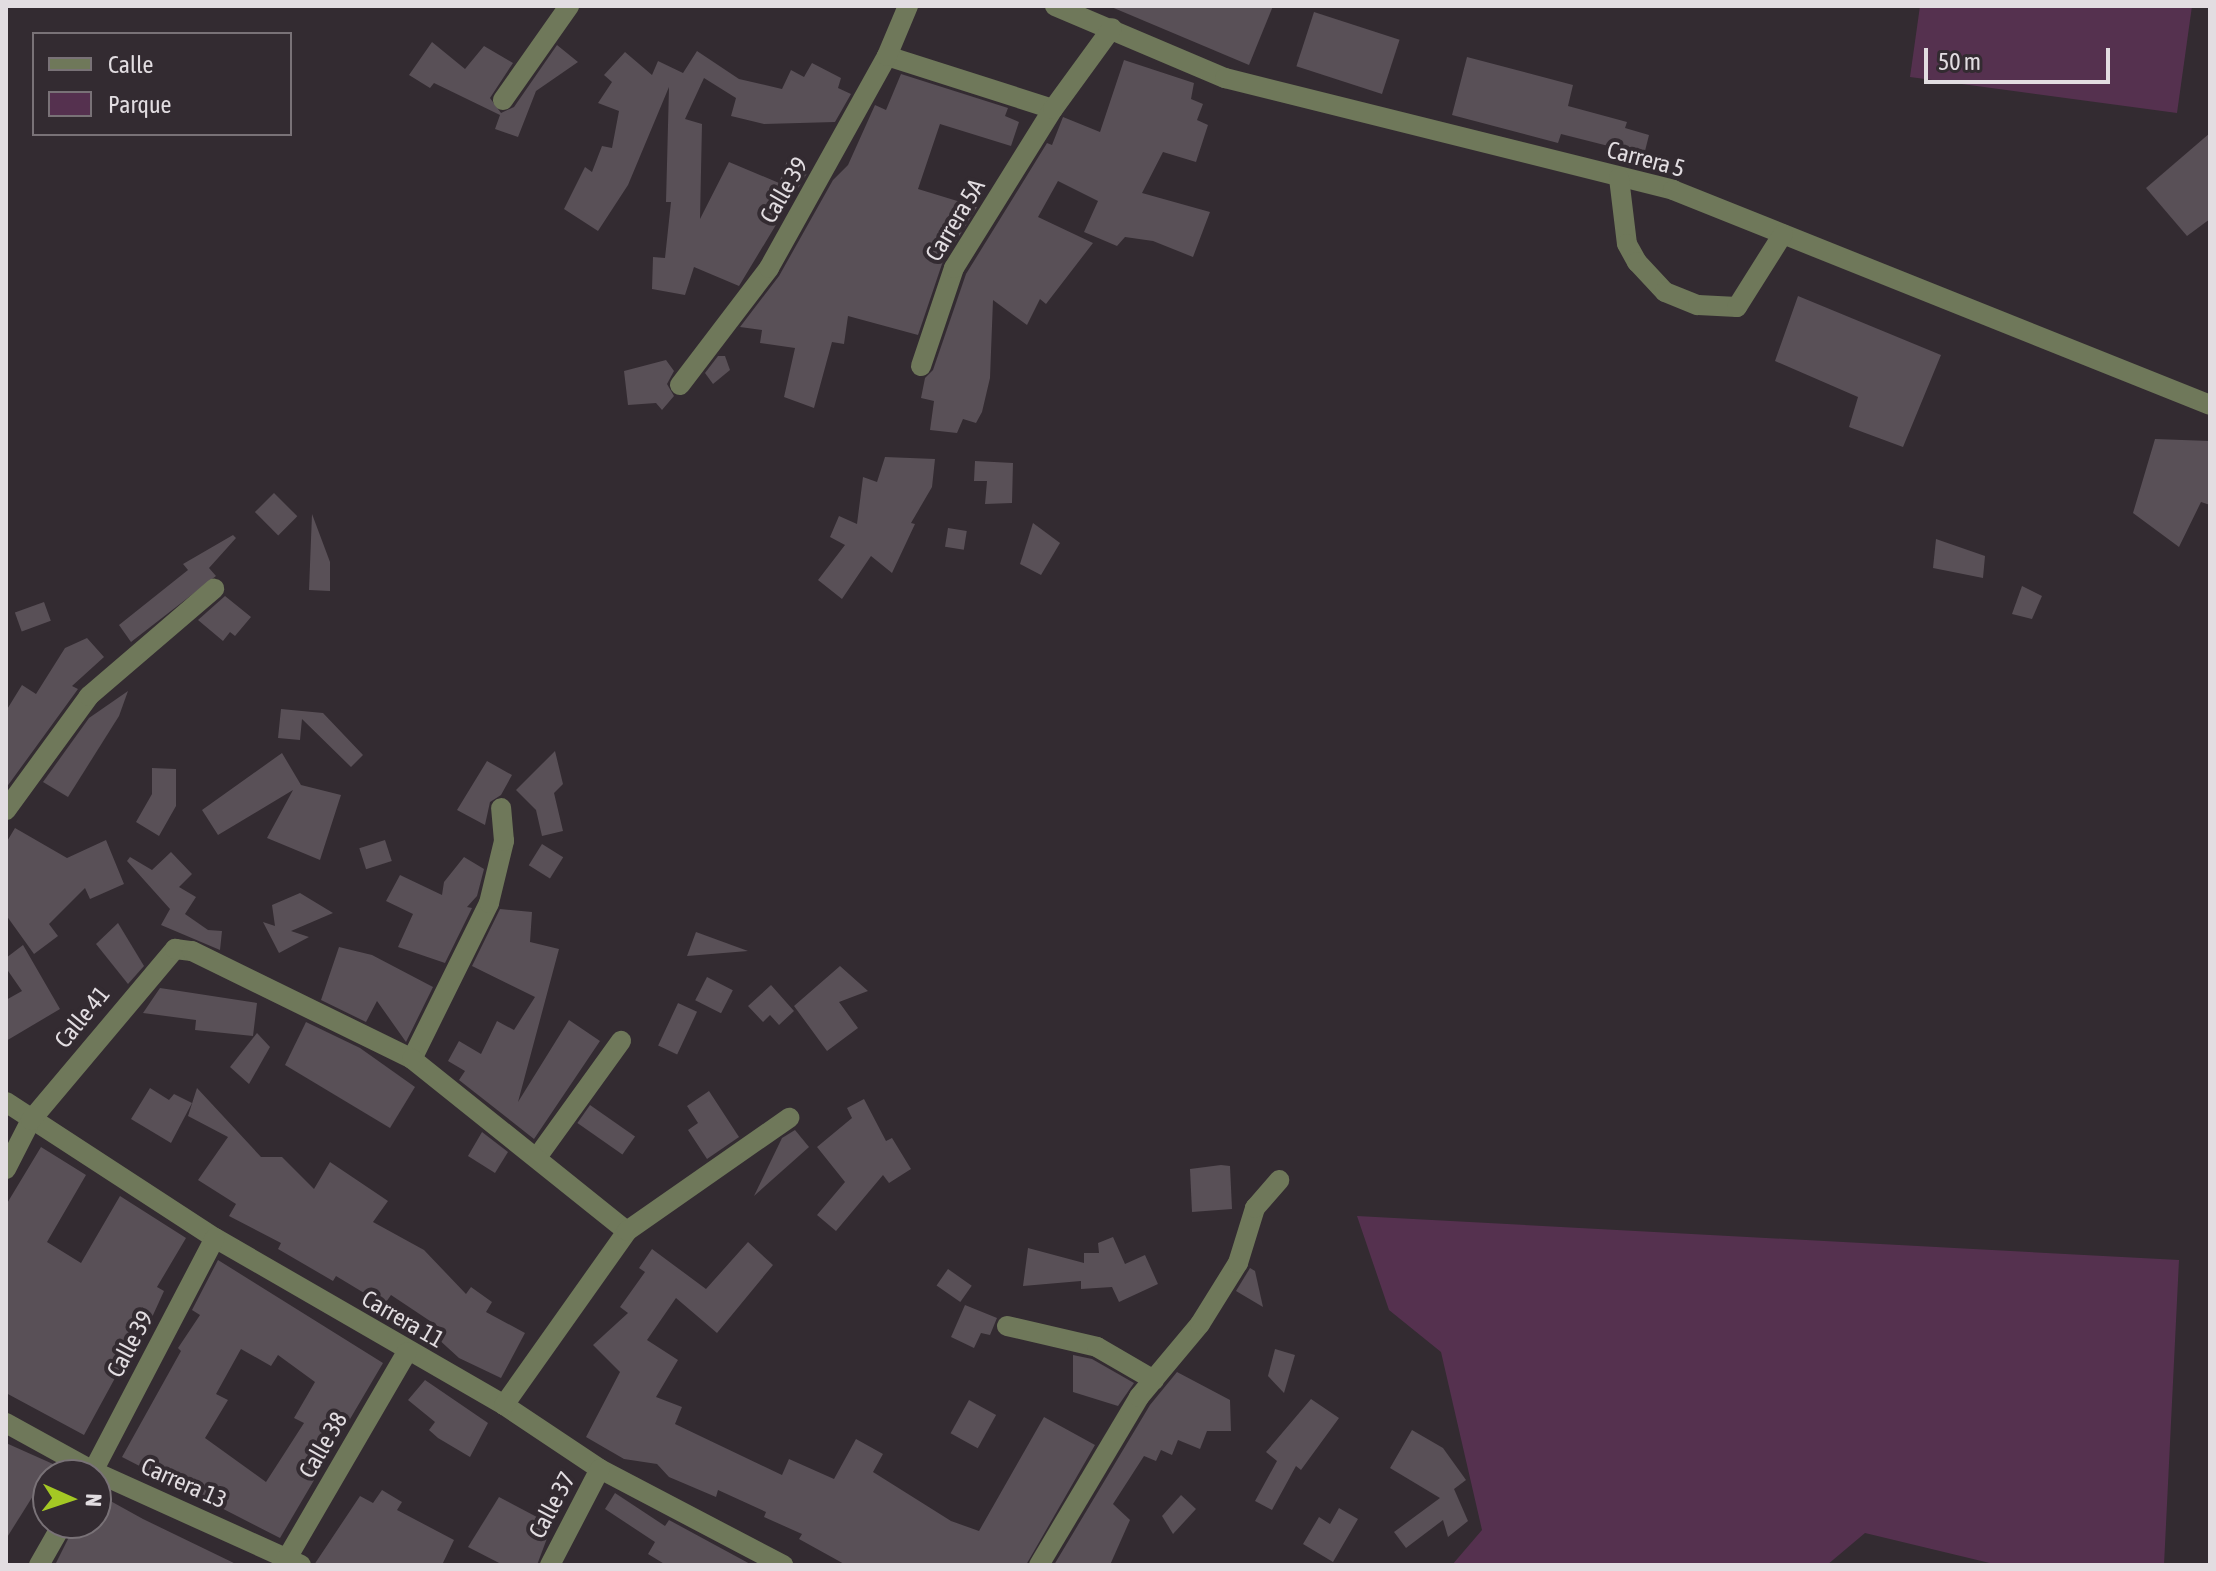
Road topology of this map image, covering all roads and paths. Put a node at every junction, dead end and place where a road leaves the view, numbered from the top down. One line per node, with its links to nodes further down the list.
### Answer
1 (569, 6): 6 (street)
2 (908, 6): 5 (street, Calle 39)
3 (1055, 6): 4 (street, Carrera 5)
4 (1112, 28): 7 (street, Carrera 5A); 8 (street, Carrera 5)
5 (887, 56): 7 (street); 11 (street, Calle 39)
6 (503, 100)
7 (1053, 109): 10 (street, Carrera 5A)
8 (1619, 178): 9 (street, Carrera 5); 9 (street)
9 (1783, 234): 12 (street, Carrera 5)
10 (921, 366)
11 (680, 385)
12 (2210, 405)
13 (214, 589): 15 (street)
14 (501, 808): 17 (street)
15 (6, 810)
16 (621, 1041): 21 (street)
17 (412, 1059): 20 (street, Calle 41); 21 (street)
18 (6, 1102): 20 (street, Carrera 11)
19 (789, 1118): 24 (street)
20 (31, 1120): 22 (street, Calle 41); 25 (street, Carrera 11)
21 (538, 1156): 24 (street)
22 (6, 1169)
23 (1279, 1180): 28 (street)
24 (627, 1231): 29 (street)
25 (215, 1238): 27 (street, Carrera 11); 32 (street, Calle 39)
26 (1007, 1326): 28 (street)
27 (407, 1352): 29 (street, Carrera 11); 36 (street, Calle 38)
28 (1154, 1380): 40 (street)
29 (504, 1405): 33 (street, Carrera 11)
30 (6, 1423): 31 (street, Carrera 13)
31 (68, 1459)
32 (99, 1459)
33 (600, 1469): 38 (street, Calle 37); 39 (street, Carrera 11)
34 (112, 1482): 36 (street, Carrera 13)
35 (54, 1539): 37 (street)
36 (290, 1562)
37 (39, 1565)
38 (550, 1565)
39 (783, 1565)
40 (1039, 1565)

